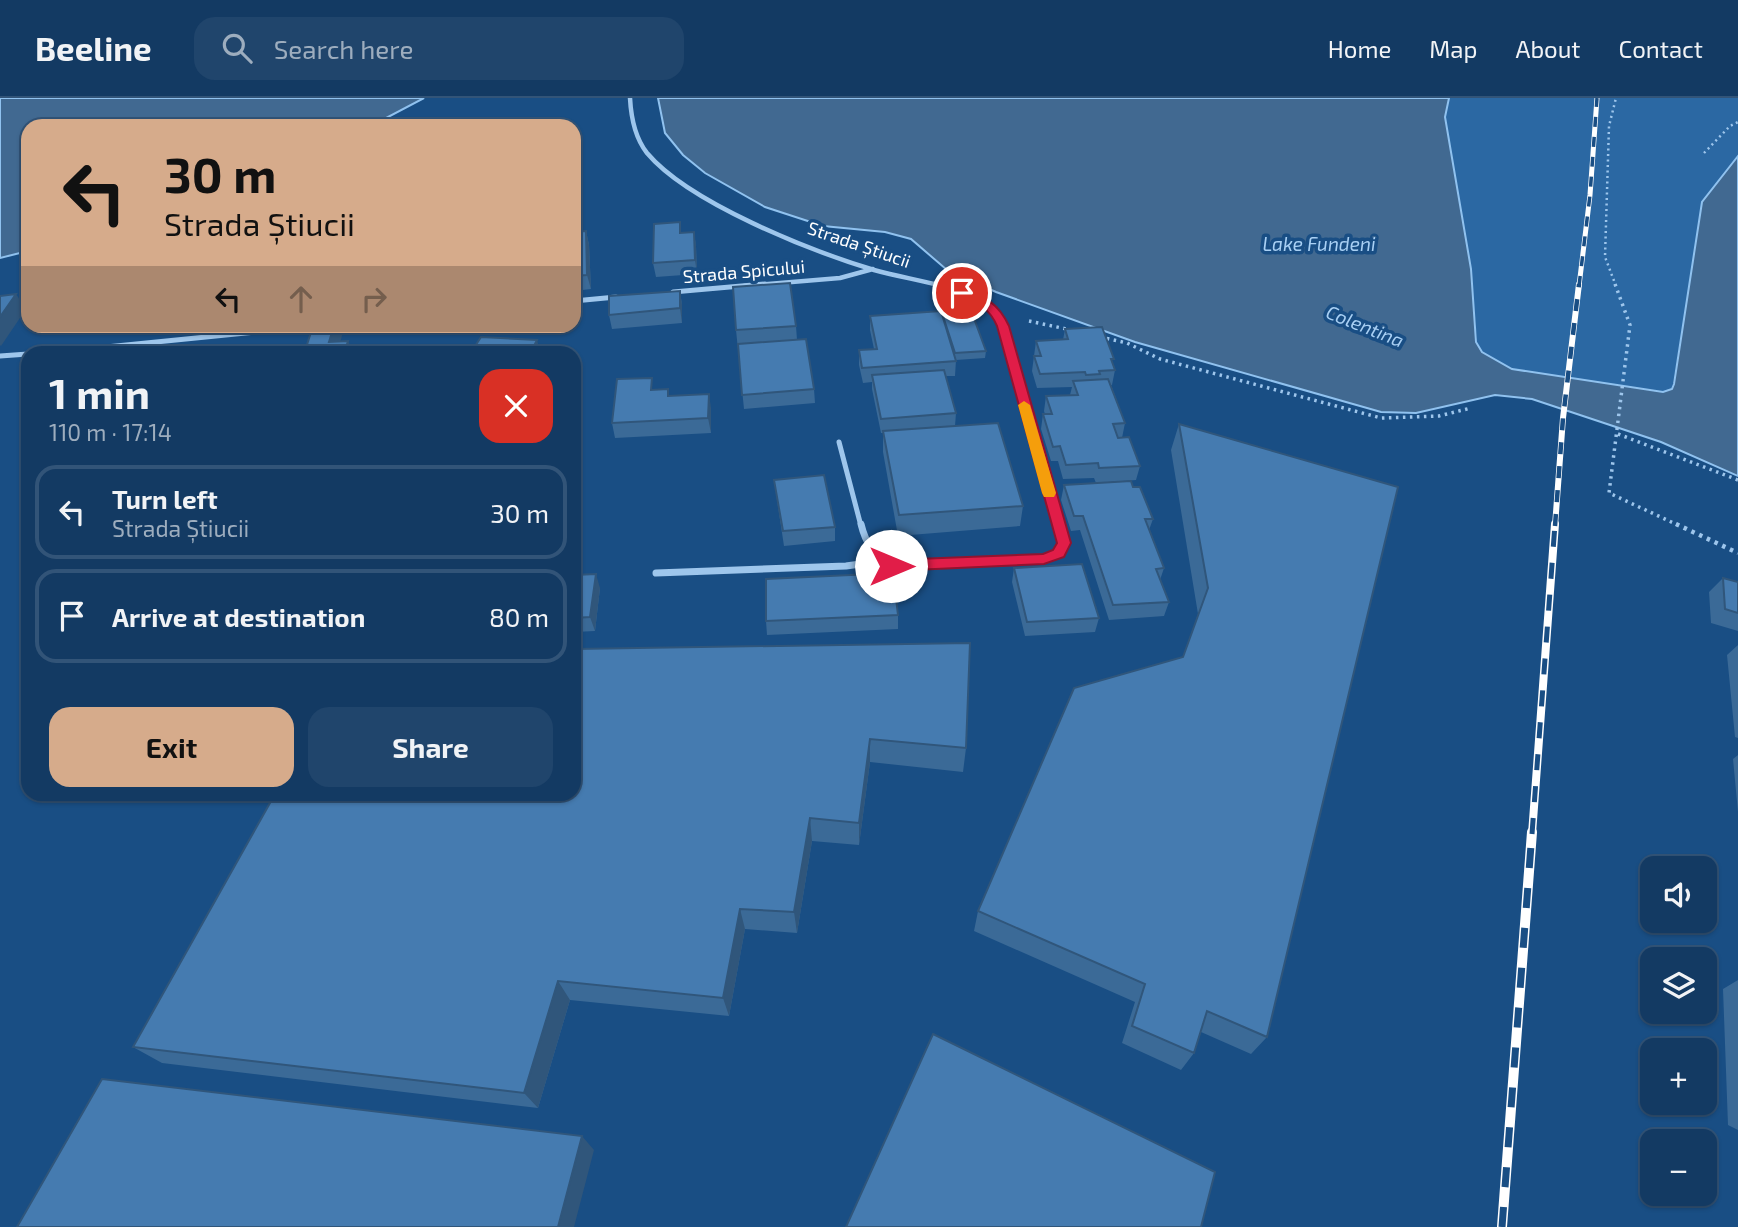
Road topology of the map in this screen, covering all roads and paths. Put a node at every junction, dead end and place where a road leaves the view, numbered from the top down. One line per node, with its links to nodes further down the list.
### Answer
1 (630, 98): 5 (street, Strada Știucii)
2 (1616, 98): 17 (path)
3 (1738, 122): 4 (path)
4 (1704, 153)
5 (874, 269): 6 (street, Strada Spicului); 9 (street, Strada Știucii)
6 (664, 293)
7 (624, 296): 8 (street)
8 (581, 300)
9 (998, 315): 10 (path); 21 (street)
10 (1081, 332)
11 (246, 333): 13 (street)
12 (1092, 335): 16 (path)
13 (116, 346)
14 (21, 354): 15 (street)
15 (0, 356)
16 (1471, 408)
17 (1618, 434): 19 (path); 20 (path)
18 (839, 442): 21 (street)
19 (1738, 480)
20 (1738, 553)
21 (882, 561): 22 (street)
22 (656, 573)

